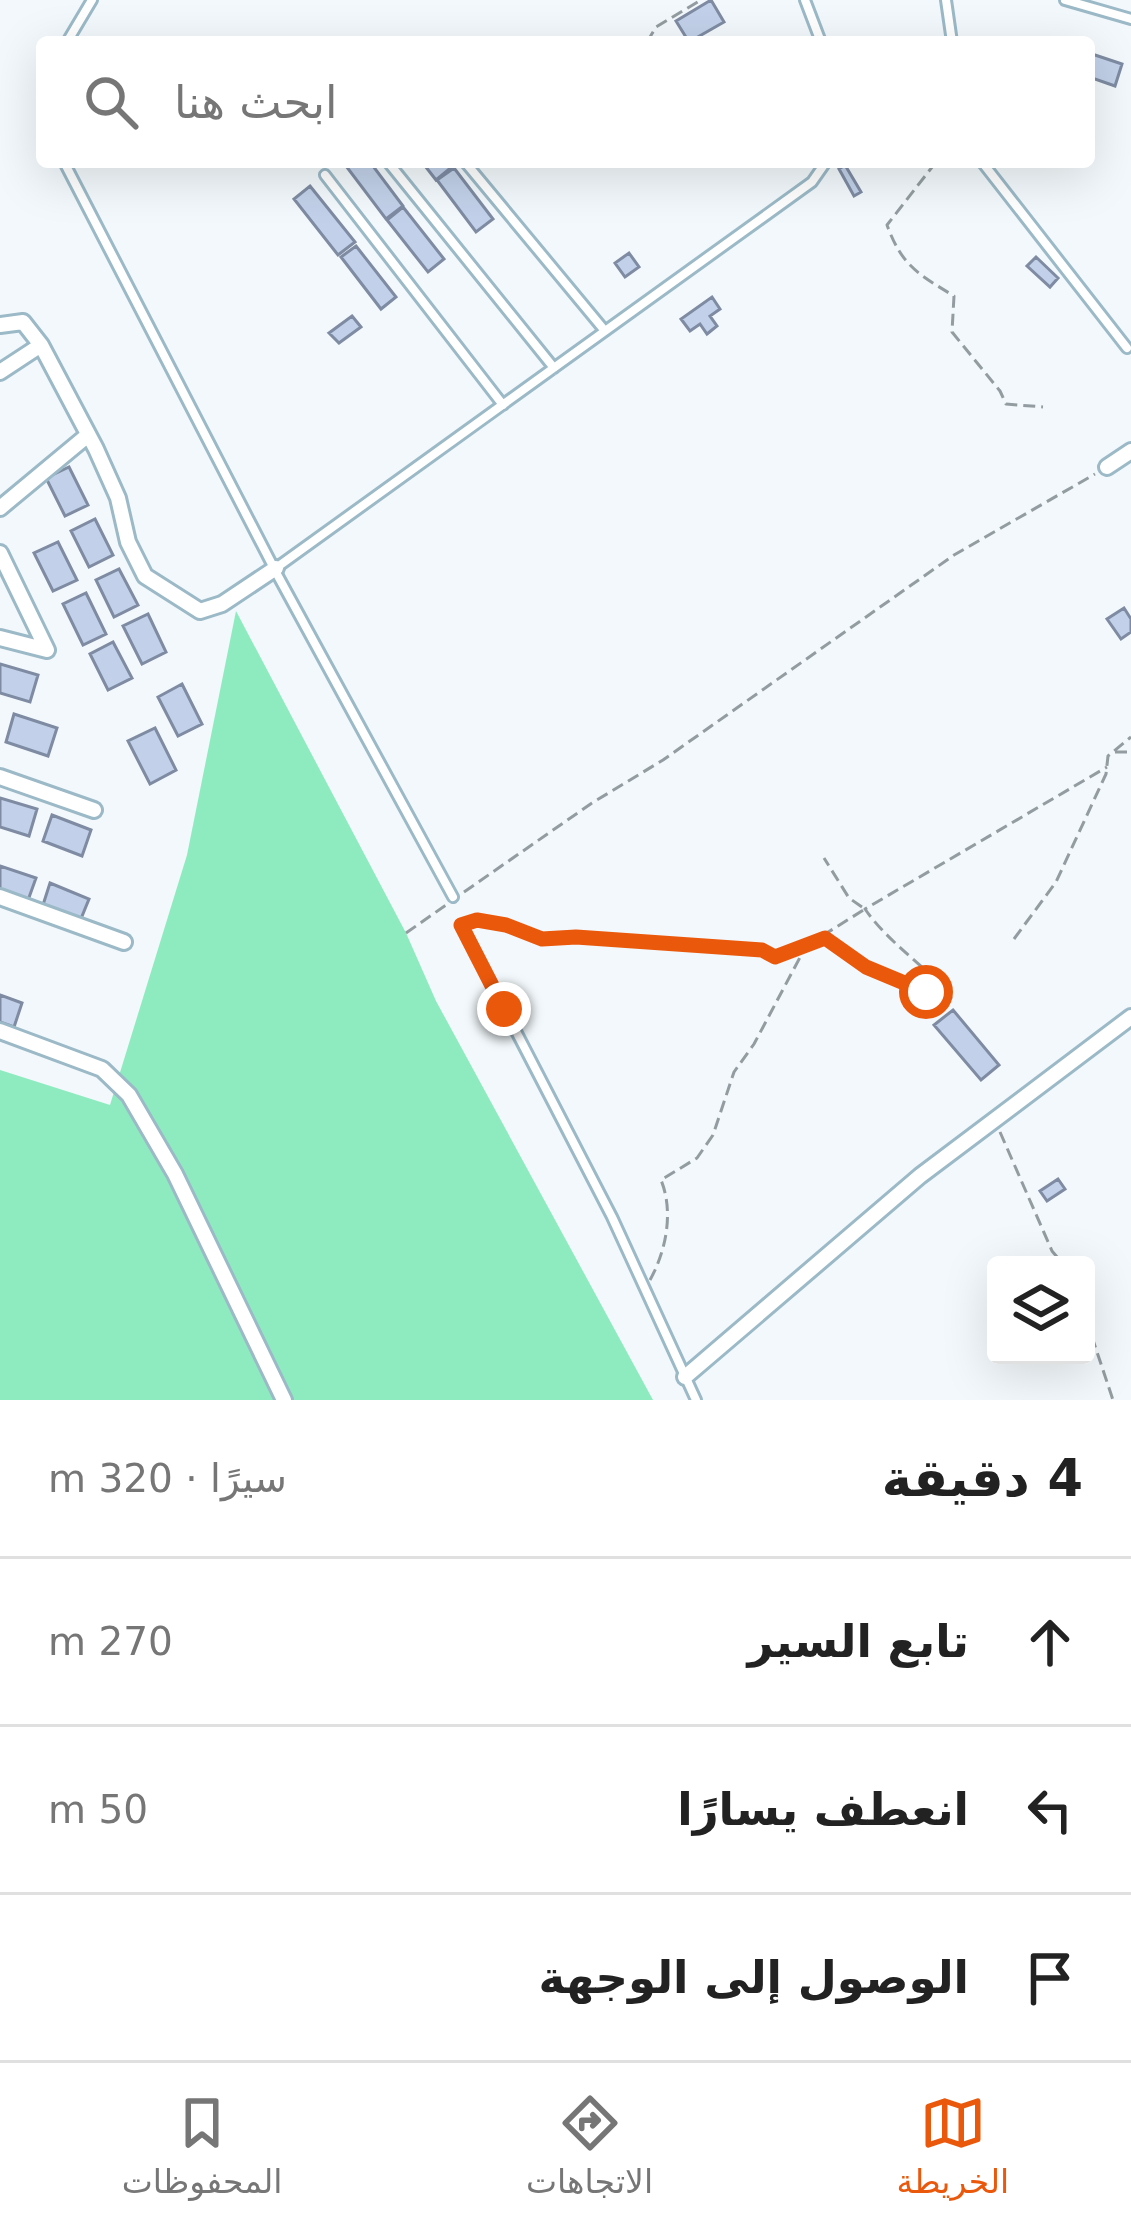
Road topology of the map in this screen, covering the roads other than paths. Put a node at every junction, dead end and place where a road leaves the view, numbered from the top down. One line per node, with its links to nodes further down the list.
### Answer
1 (92, 0): 7 (lane)
2 (818, 0): 5 (lane)
3 (946, 0): 9 (lane)
4 (1065, 0): 6 (lane)
5 (806, 2): 8 (lane)
6 (1131, 19)
7 (71, 36)
8 (818, 36)
9 (951, 36)
10 (67, 168): 28 (lane)
11 (393, 168): 20 (lane)
12 (470, 168): 17 (lane)
13 (822, 168): 17 (lane)
14 (987, 168): 19 (lane)
15 (325, 176): 22 (lane)
16 (0, 325): 18 (street)
17 (605, 331): 20 (lane)
18 (41, 345): 21 (street); 23 (street)
19 (1126, 348)
20 (554, 368): 22 (lane)
21 (0, 372)
22 (503, 405): 28 (lane)
23 (88, 435): 26 (street); 28 (street)
24 (1131, 451): 25 (street)
25 (1107, 467)
26 (0, 508)
27 (0, 553): 29 (street)
28 (276, 568): 33 (lane)
29 (0, 638)
30 (0, 777): 31 (street)
31 (94, 810)
32 (0, 897): 35 (street)
33 (453, 897)
34 (461, 925): 38 (lane)
35 (124, 942)
36 (1131, 1017): 38 (street)
37 (0, 1031): 39 (street)
38 (685, 1377): 40 (lane)
39 (284, 1400)
40 (696, 1400)

